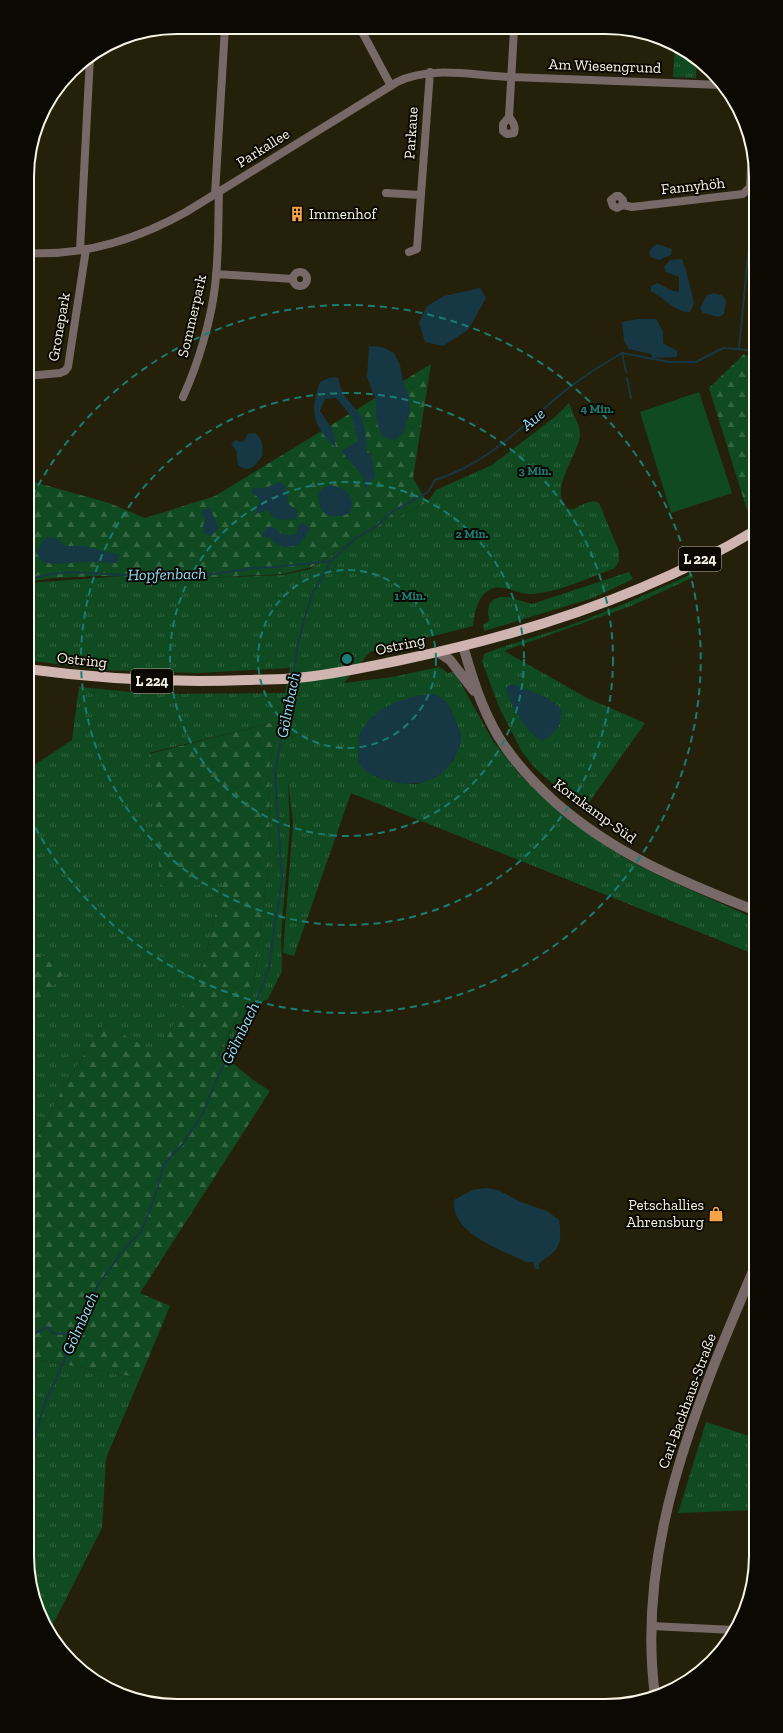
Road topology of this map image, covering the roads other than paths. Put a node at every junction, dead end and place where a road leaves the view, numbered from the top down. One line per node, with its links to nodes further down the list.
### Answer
1 (225, 34): 11 (street, Sommerpark)
2 (363, 34): 8 (street)
3 (514, 34): 6 (street)
4 (90, 64): 15 (street, Gronepark)
5 (430, 72): 6 (street, Parkallee); 8 (street, Parkallee); 13 (street, Parkaue)
6 (511, 77): 7 (street, Am Wiesengrund); 9 (street)
7 (715, 85)
8 (391, 86): 11 (street, Parkallee)
9 (509, 117)
10 (749, 188): 14 (street, Fannyhöh)
11 (217, 193): 15 (street, Parkallee); 18 (street, Sommerpark)
12 (386, 193): 13 (street)
13 (421, 195): 16 (street, Parkaue)
14 (623, 205)
15 (83, 250): 17 (street, Parkallee); 20 (street, Gronepark)
16 (409, 252)
17 (34, 253)
18 (216, 274): 19 (street); 21 (street, Sommerpark)
19 (293, 279)
20 (34, 375)
21 (183, 397)
22 (749, 534): 23 (main road, Ostring / L 224)
23 (463, 646): 24 (main road, Ostring / L 224); 25 (street); 27 (street, Kornkamp-Süd)
24 (438, 652): 25 (street, Kornkamp-Süd); 26 (main road, Ostring / L 224)
25 (458, 669): 27 (street, Kornkamp-Süd)
26 (34, 670)
27 (479, 697): 28 (street, Kornkamp-Süd)
28 (749, 908)
29 (749, 1280): 30 (street, Carl-Backhaus-Straße)
30 (745, 1289): 31 (street); 32 (street, Carl-Backhaus-Straße)
31 (749, 1290)
32 (651, 1626): 33 (street); 34 (street, Carl-Backhaus-Straße)
33 (729, 1630)
34 (654, 1690)

